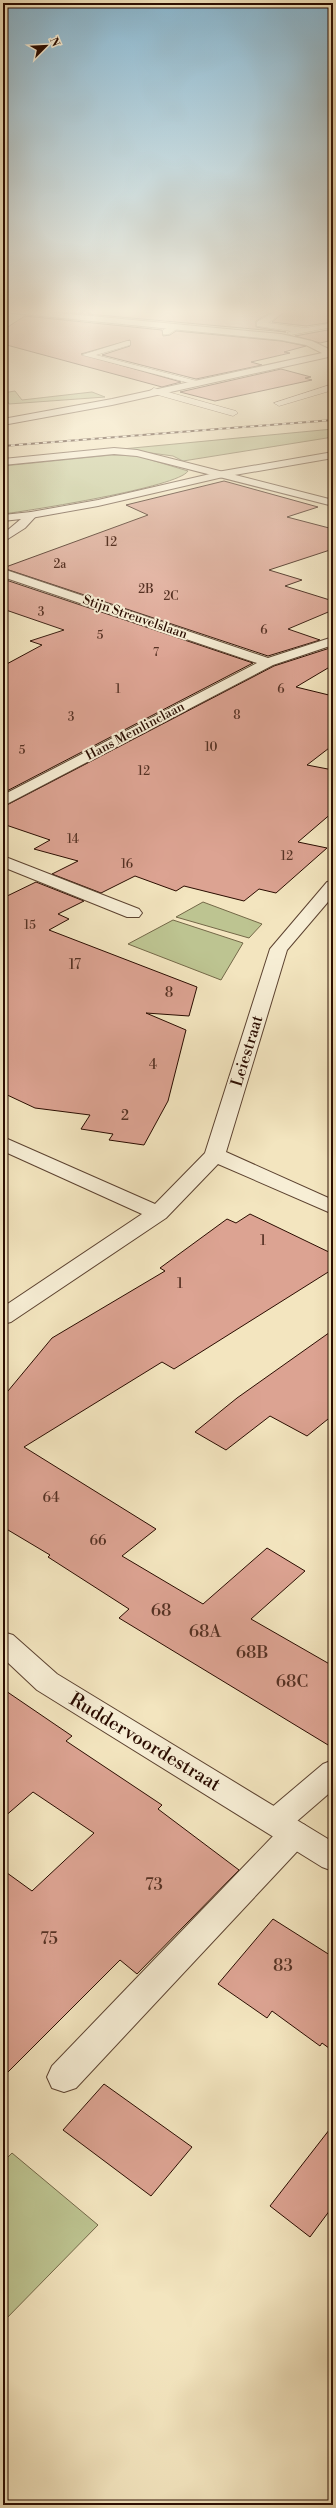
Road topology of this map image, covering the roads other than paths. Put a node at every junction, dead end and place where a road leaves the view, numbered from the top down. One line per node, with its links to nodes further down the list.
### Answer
1 (333, 455): 3 (street)
2 (3, 462): 3 (street)
3 (222, 474): 4 (street); 5 (street)
4 (333, 503)
5 (31, 515): 6 (street); 7 (street)
6 (3, 518)
7 (3, 539)
8 (3, 573): 10 (street, Stijn Streuvelslaan)
9 (333, 641): 10 (street, Hans Memlinclaan)
10 (268, 662): 11 (street, Hans Memlinclaan)
11 (3, 801)
12 (3, 862): 14 (street)
13 (330, 891): 16 (street, Leiestraat)
14 (133, 913)
15 (3, 1142): 18 (street)
16 (215, 1155): 17 (street); 18 (street, Leiestraat)
17 (333, 1208)
18 (158, 1213): 19 (street, Leiestraat)
19 (3, 1317)
20 (3, 1642): 22 (street, Ruddervoordestraat)
21 (333, 1772): 22 (street)
22 (285, 1828): 23 (street, Ruddervoordestraat); 24 (street)
23 (333, 1858)
24 (64, 2077)

